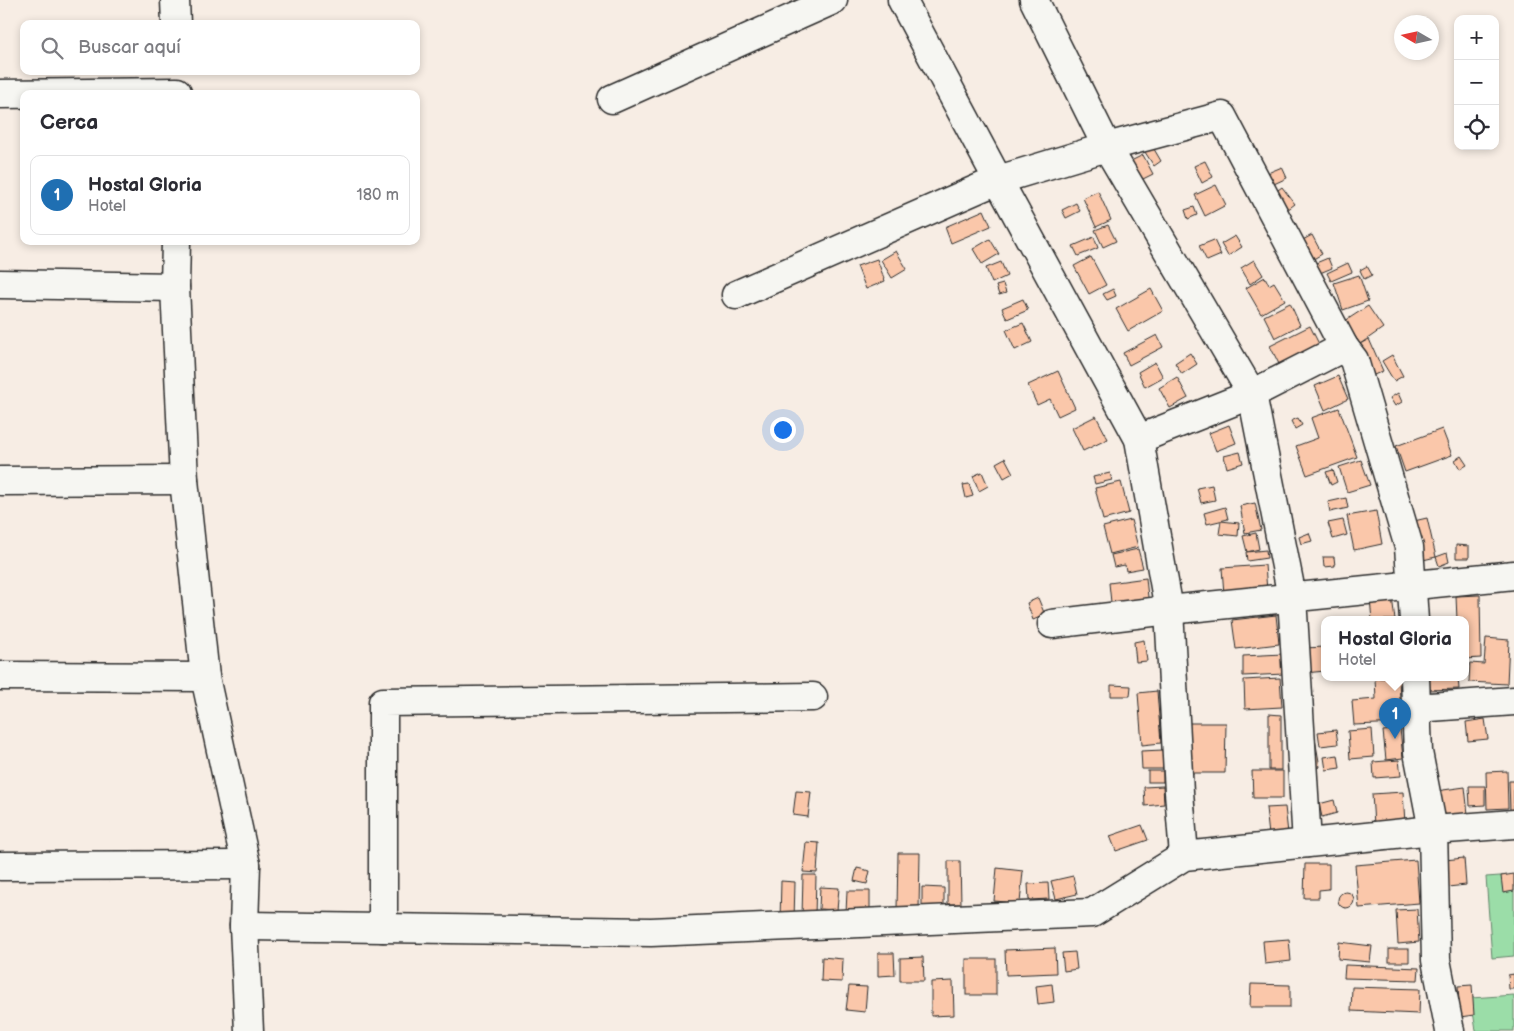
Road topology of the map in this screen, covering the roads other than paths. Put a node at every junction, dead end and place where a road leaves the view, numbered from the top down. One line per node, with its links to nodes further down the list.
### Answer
1 (175, 0): 5 (street)
2 (833, 0): 10 (street)
3 (902, 0): 12 (street)
4 (1034, 0): 11 (street)
5 (176, 20)
6 (177, 86): 7 (street)
7 (88, 90)
8 (20, 93): 9 (street)
9 (0, 94)
10 (612, 99)
11 (1108, 147): 12 (street); 17 (street); 18 (street)
12 (998, 180): 16 (street); 19 (street)
13 (176, 245): 15 (street)
14 (0, 284): 15 (street)
15 (175, 287): 20 (street)
16 (736, 295)
17 (1344, 347): 18 (street); 23 (street)
18 (1252, 394): 19 (street); 24 (street)
19 (1139, 440): 25 (street)
20 (184, 480): 21 (street); 29 (street)
21 (0, 481)
22 (1514, 575): 23 (street)
23 (1412, 585): 24 (street); 26 (street)
24 (1292, 597): 25 (street); 36 (street)
25 (1168, 610): 27 (street); 37 (street)
26 (1414, 616)
27 (1052, 624)
28 (0, 676): 29 (street)
29 (205, 677): 38 (street)
30 (1415, 681): 33 (street)
31 (814, 697): 41 (street)
32 (1514, 701): 33 (street)
33 (1416, 708): 35 (street)
34 (1514, 824): 35 (street)
35 (1433, 830): 36 (street); 43 (street)
36 (1307, 843): 37 (street)
37 (1184, 856): 41 (street)
38 (246, 865): 39 (street); 40 (street)
39 (0, 866)
40 (244, 926): 41 (street); 42 (street)
41 (384, 928)
42 (249, 1031)
43 (1450, 1031)

